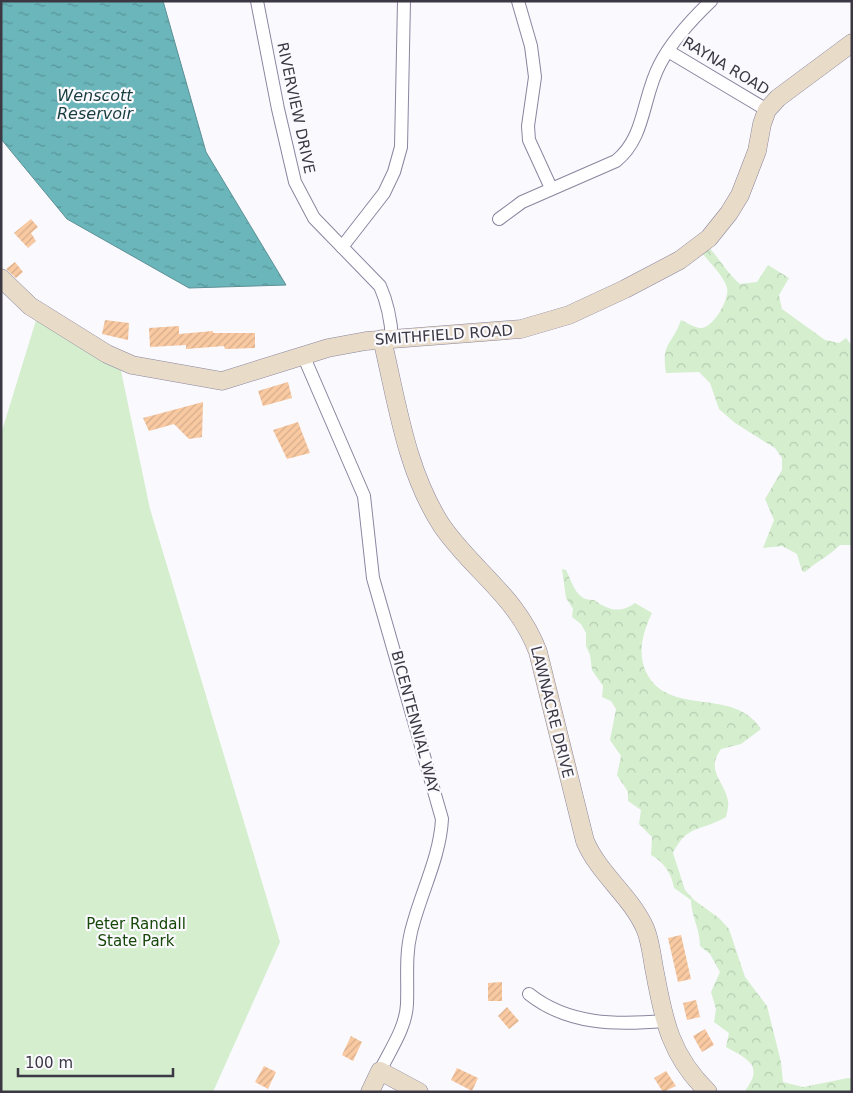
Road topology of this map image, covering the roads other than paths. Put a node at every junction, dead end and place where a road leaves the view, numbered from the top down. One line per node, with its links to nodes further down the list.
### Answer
1 (257, 1): 10 (street, RIVERVIEW DRIVE)
2 (404, 1): 10 (street)
3 (518, 1): 8 (street)
4 (711, 1): 6 (street)
5 (852, 43): 7 (street)
6 (668, 51): 7 (street, RAYNA ROAD); 8 (street)
7 (767, 110): 12 (street, SMITHFIELD ROAD)
8 (551, 188): 9 (street)
9 (500, 219)
10 (342, 247): 12 (street, RIVERVIEW DRIVE)
11 (1, 278): 13 (street, SMITHFIELD ROAD)
12 (387, 339): 13 (street, SMITHFIELD ROAD); 15 (street, LAWNACRE DRIVE)
13 (303, 355): 16 (street, BICENTENNIAL WAY)
14 (529, 994): 15 (street)
15 (664, 1021): 19 (street, LAWNACRE DRIVE)
16 (380, 1071): 17 (street, BICENTENNIAL WAY); 18 (street)
17 (370, 1092)
18 (419, 1092)
19 (708, 1092)

